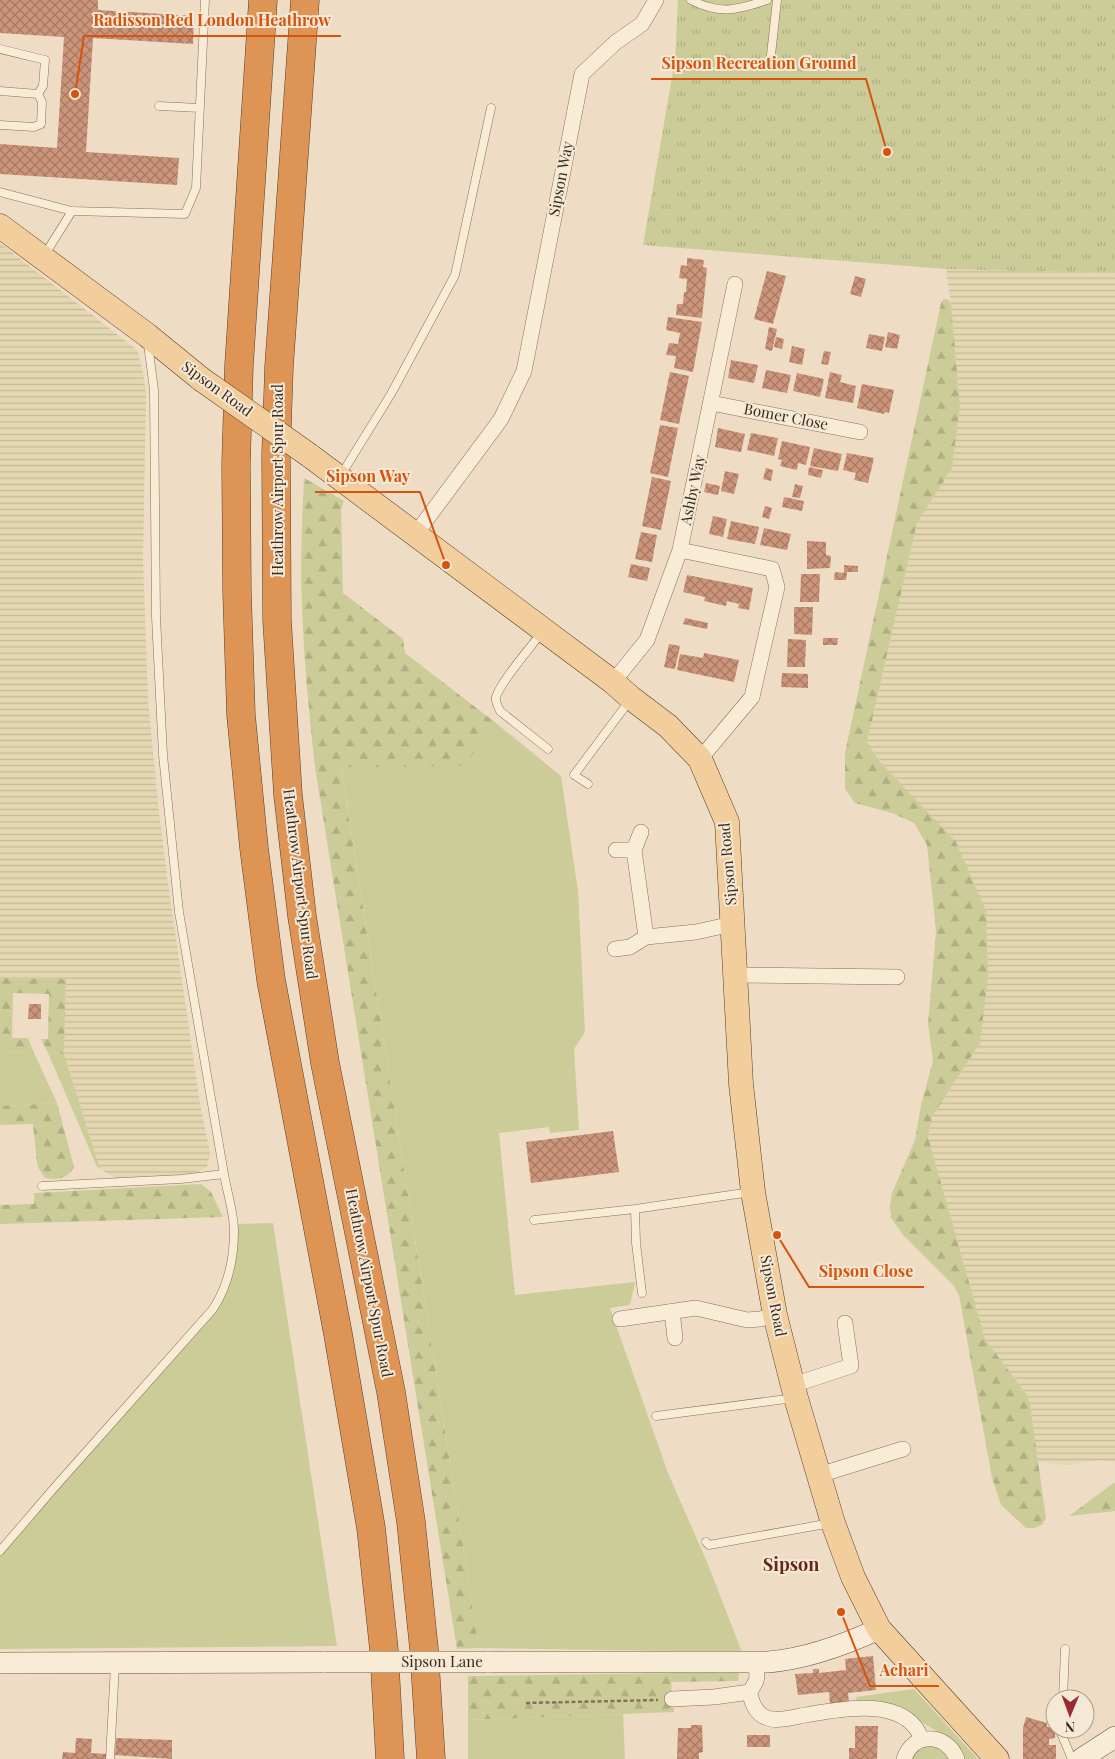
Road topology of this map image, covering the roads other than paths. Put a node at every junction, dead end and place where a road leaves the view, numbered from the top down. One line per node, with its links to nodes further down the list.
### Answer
1 (205, 0): 13 (lane)
2 (264, 0): 71 (highway)
3 (305, 0): 72 (highway, Heathrow Airport Spur Road)
4 (656, 0): 25 (street, Sipson Way)
5 (690, 0): 6 (lane)
6 (767, 0)
7 (777, 0): 9 (lane)
8 (0, 49): 11 (lane)
9 (771, 55)
10 (0, 91): 11 (lane)
11 (38, 94): 15 (lane)
12 (159, 106): 13 (lane)
13 (200, 108): 17 (lane)
14 (491, 108): 24 (lane)
15 (0, 125)
16 (0, 192): 17 (lane)
17 (72, 211): 19 (lane)
18 (0, 226): 19 (main road, Sipson Road)
19 (43, 258): 21 (main road, Sipson Road)
20 (735, 284): 22 (street, Ashby Way)
21 (147, 335): 24 (main road, Sipson Road, bridge); 41 (lane)
22 (711, 403): 23 (street, Bomer Close); 26 (street, Ashby Way)
23 (860, 432)
24 (340, 477): 25 (main road, Sipson Road)
25 (415, 535): 27 (main road, Sipson Road)
26 (680, 550): 28 (street, Ashby Way); 31 (street)
27 (544, 630): 28 (main road, Sipson Road); 30 (lane)
28 (613, 682): 29 (main road, Sipson Road)
29 (631, 698): 31 (main road, Sipson Road); 32 (lane)
30 (548, 749)
31 (700, 759): 36 (main road, Sipson Road)
32 (588, 784)
33 (641, 832): 35 (street)
34 (616, 850): 35 (street)
35 (634, 850): 37 (street)
36 (732, 924): 37 (street); 39 (main road, Sipson Road)
37 (646, 937): 38 (street)
38 (615, 949)
39 (735, 975): 40 (street); 43 (main road, Sipson Road)
40 (897, 977)
41 (224, 1174): 42 (lane); 58 (lane)
42 (42, 1186)
43 (753, 1192): 44 (lane); 48 (main road, Sipson Road)
44 (635, 1209): 45 (lane); 46 (lane)
45 (534, 1220)
46 (642, 1293)
47 (672, 1311): 48 (street); 49 (street); 51 (street)
48 (775, 1315): 52 (main road, Sipson Road)
49 (620, 1319)
50 (845, 1323): 52 (street)
51 (676, 1338)
52 (794, 1391): 53 (lane); 55 (main road, Sipson Road)
53 (656, 1416)
54 (903, 1449): 55 (street)
55 (818, 1475): 56 (main road, Sipson Road)
56 (833, 1523): 57 (lane); 59 (main road, Sipson Road)
57 (706, 1542)
58 (0, 1550)
59 (879, 1629): 61 (street, Sipson Lane); 75 (main road, Sipson Road)
60 (1066, 1649): 64 (lane)
61 (756, 1662): 63 (street, Sipson Lane, bridge); 65 (street)
62 (0, 1663): 63 (street, Sipson Lane)
63 (115, 1663): 70 (lane)
64 (1064, 1689)
65 (750, 1692): 66 (street); 69 (street)
66 (672, 1699)
67 (1115, 1737): 77 (street)
68 (1064, 1739): 76 (lane)
69 (922, 1740): 73 (street); 74 (street)
70 (110, 1759)
71 (390, 1759)
72 (431, 1759)
73 (904, 1759)
74 (957, 1759)
75 (997, 1759)
76 (1072, 1759)
77 (1081, 1759)

